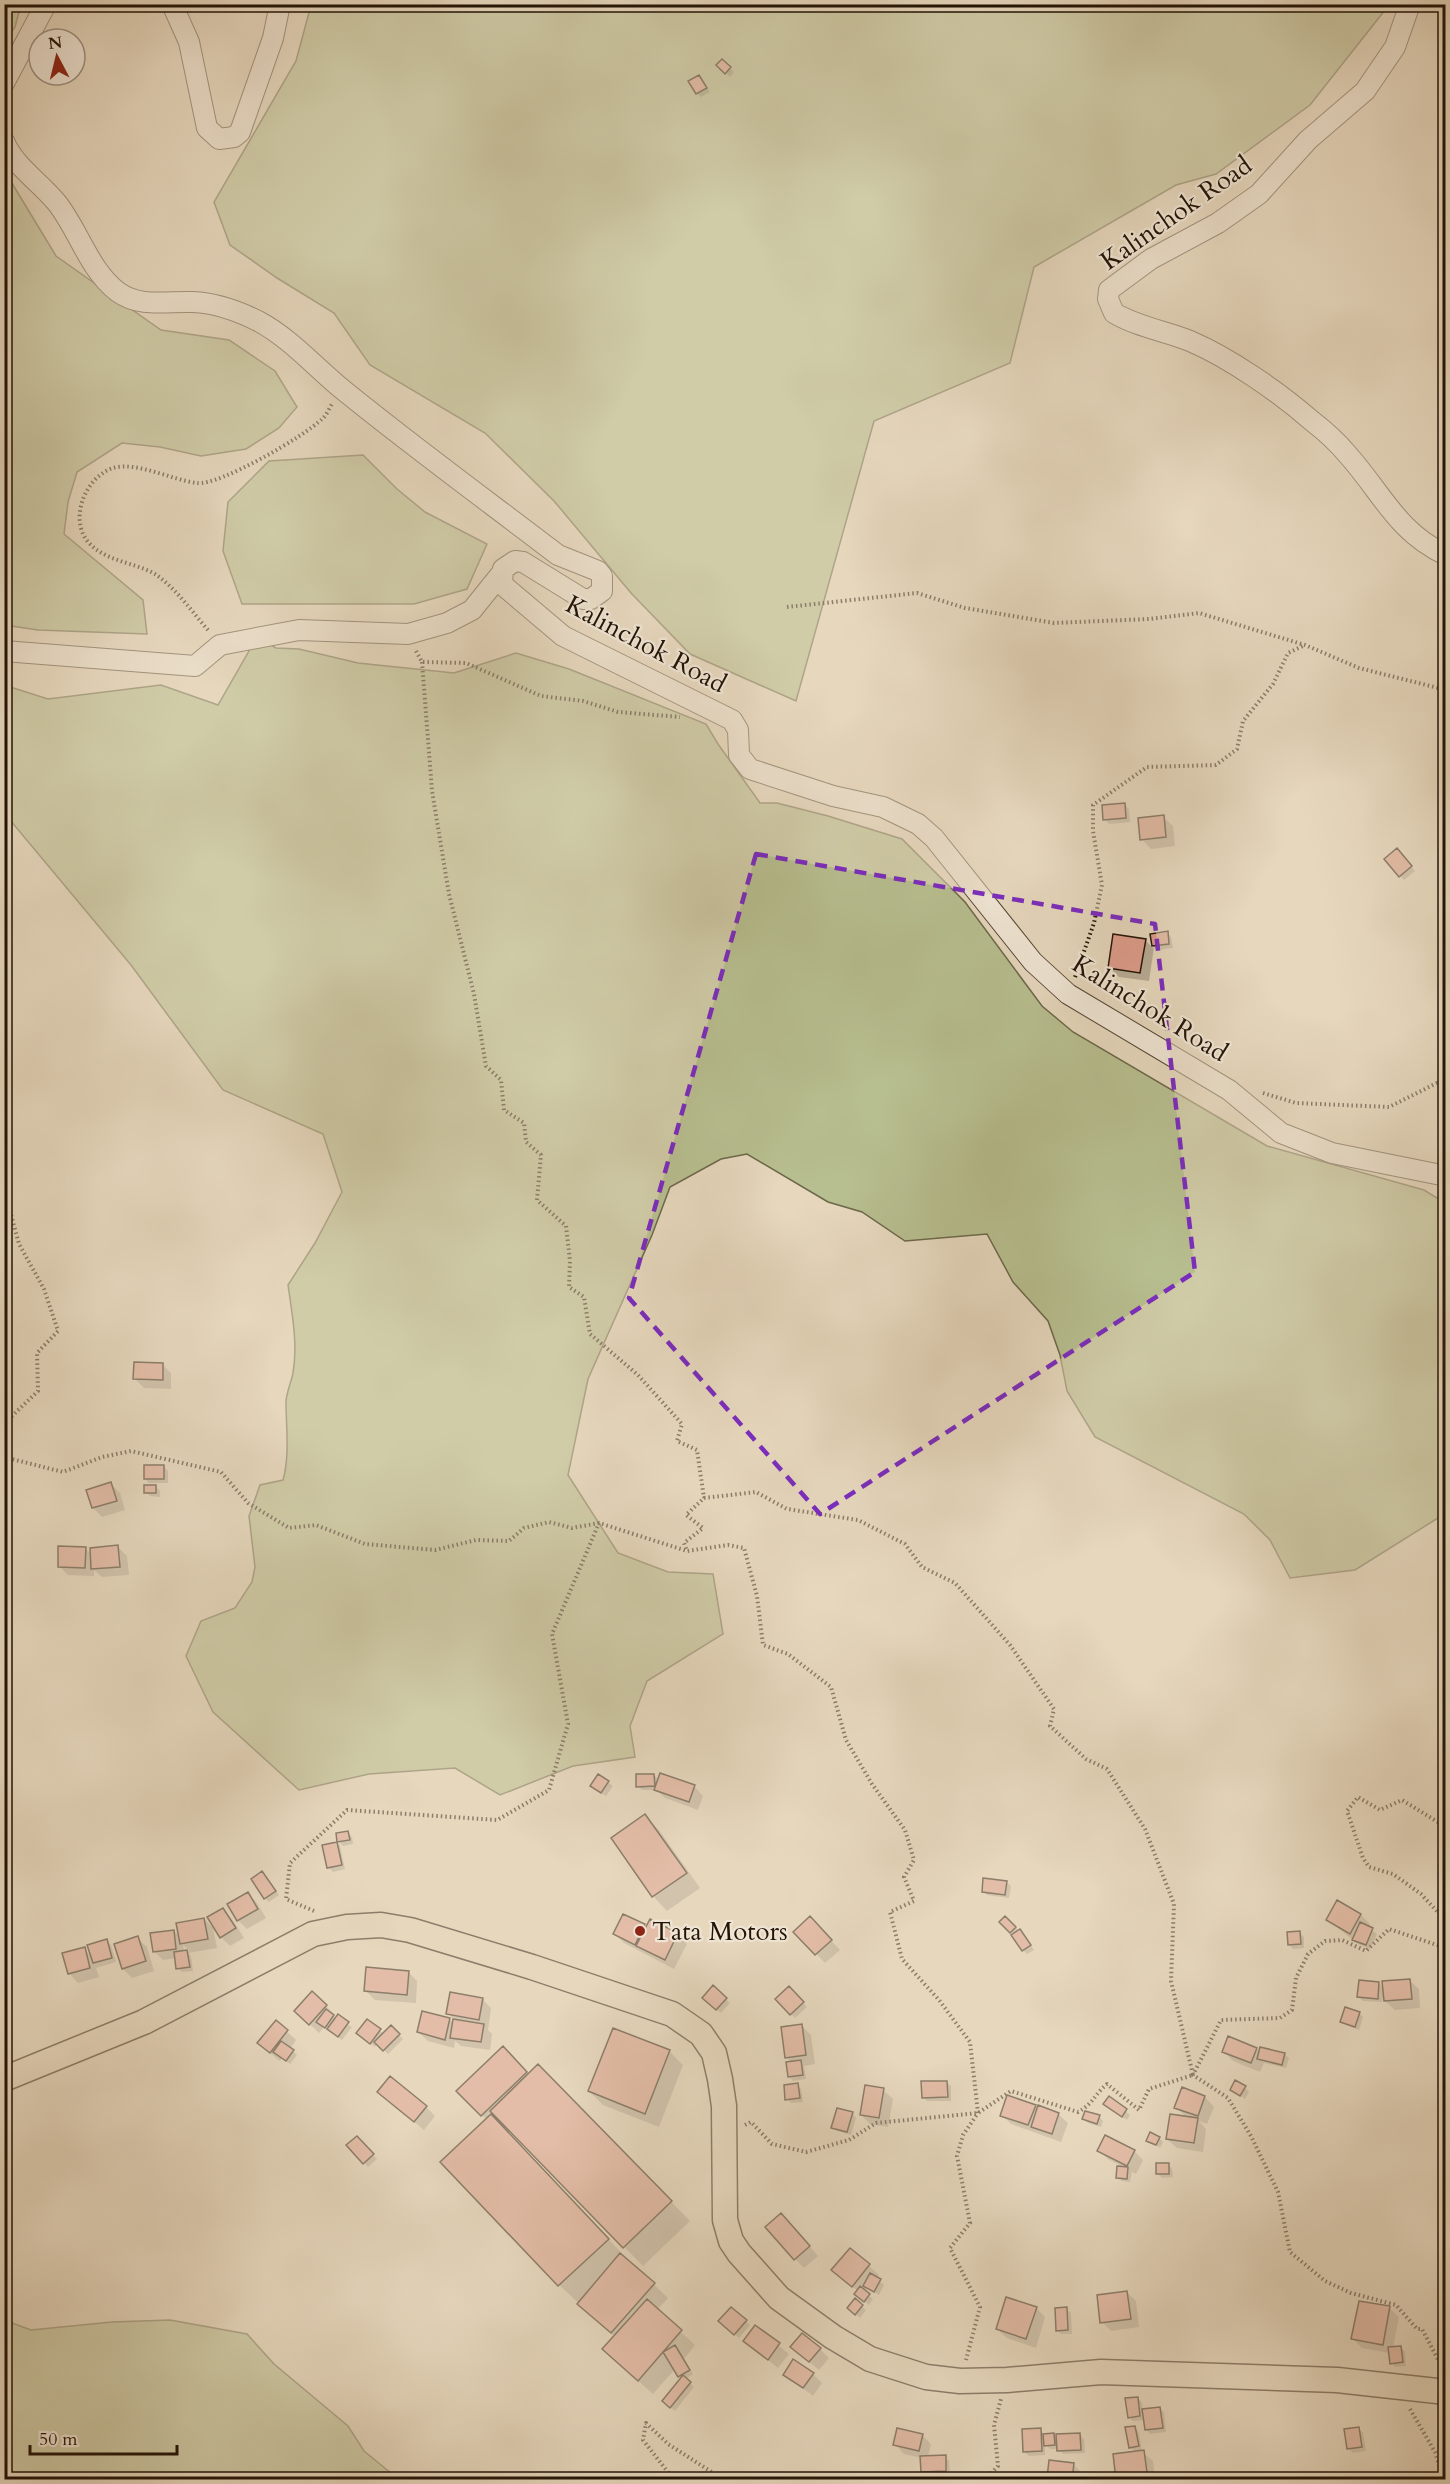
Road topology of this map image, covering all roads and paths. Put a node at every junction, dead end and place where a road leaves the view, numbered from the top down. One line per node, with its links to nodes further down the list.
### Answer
1 (45, 4): 5 (street)
2 (172, 4): 3 (street)
3 (280, 4)
4 (1410, 4): 8 (street, Kalinchok Road)
5 (4, 83)
6 (4, 141): 7 (street, Kalinchok Road)
7 (342, 388): 9 (street, Kalinchok Road); 12 (path)
8 (1446, 555)
9 (501, 574): 11 (street); 18 (street, Kalinchok Road)
10 (787, 607): 13 (path)
11 (408, 634): 12 (street); 15 (path)
12 (220, 645): 14 (street)
13 (1305, 645): 16 (path); 18 (path)
14 (4, 651)
15 (422, 662): 17 (path); 25 (path)
16 (1446, 690)
17 (686, 717)
18 (1068, 994): 20 (street, Kalinchok Road)
19 (1446, 1083): 20 (path)
20 (1229, 1090): 21 (street, Kalinchok Road)
21 (1446, 1176)
22 (4, 1189): 23 (path)
23 (4, 1429)
24 (4, 1457): 26 (path)
25 (704, 1498): 27 (path); 32 (path)
26 (598, 1523): 27 (path); 29 (path)
27 (687, 1551): 34 (path)
28 (1446, 1827): 30 (path)
29 (316, 1913)
30 (1446, 1921)
31 (1446, 1948): 32 (path)
32 (1193, 2075): 34 (path); 36 (path)
33 (4, 2079): 35 (main road)
34 (978, 2113): 35 (path); 38 (path)
35 (723, 2134): 38 (main road)
36 (1446, 2374)
37 (1006, 2380): 38 (main road); 39 (main road); 43 (path)
38 (960, 2381)
39 (1397, 2388): 40 (main road); 44 (path)
40 (1446, 2392)
41 (674, 2480): 42 (path)
42 (724, 2480)
43 (985, 2480)
44 (1444, 2480)

